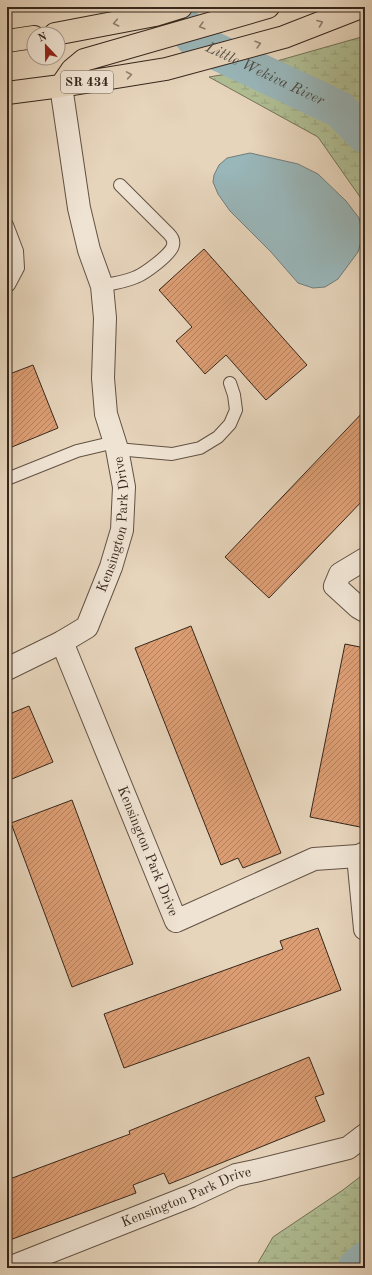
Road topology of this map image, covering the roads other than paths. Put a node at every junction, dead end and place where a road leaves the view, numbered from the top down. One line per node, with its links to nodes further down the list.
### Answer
1 (181, 7): 4 (main road, one-way to 4)
2 (268, 7): 7 (main road, one-way to 7)
3 (361, 7): 7 (main road, SR 434, one-way to 3)
4 (66, 32)
5 (26, 38): 6 (main road)
6 (7, 41)
7 (61, 86): 8 (main road, SR 434); 12 (street, Kensington Park Drive)
8 (7, 93)
9 (120, 185): 12 (lane)
10 (7, 225): 11 (lane)
11 (7, 286)
12 (102, 286): 14 (street, Kensington Park Drive)
13 (230, 384): 14 (lane)
14 (116, 446): 15 (lane); 18 (street, Kensington Park Drive)
15 (7, 479)
16 (365, 559): 17 (street)
17 (365, 611)
18 (62, 642): 19 (street, Kensington Park Drive); 20 (street, Kensington Park Drive)
19 (7, 669)
20 (362, 855): 21 (street)
21 (365, 929)
22 (365, 1134): 23 (street, Kensington Park Drive)
23 (9, 1268)

